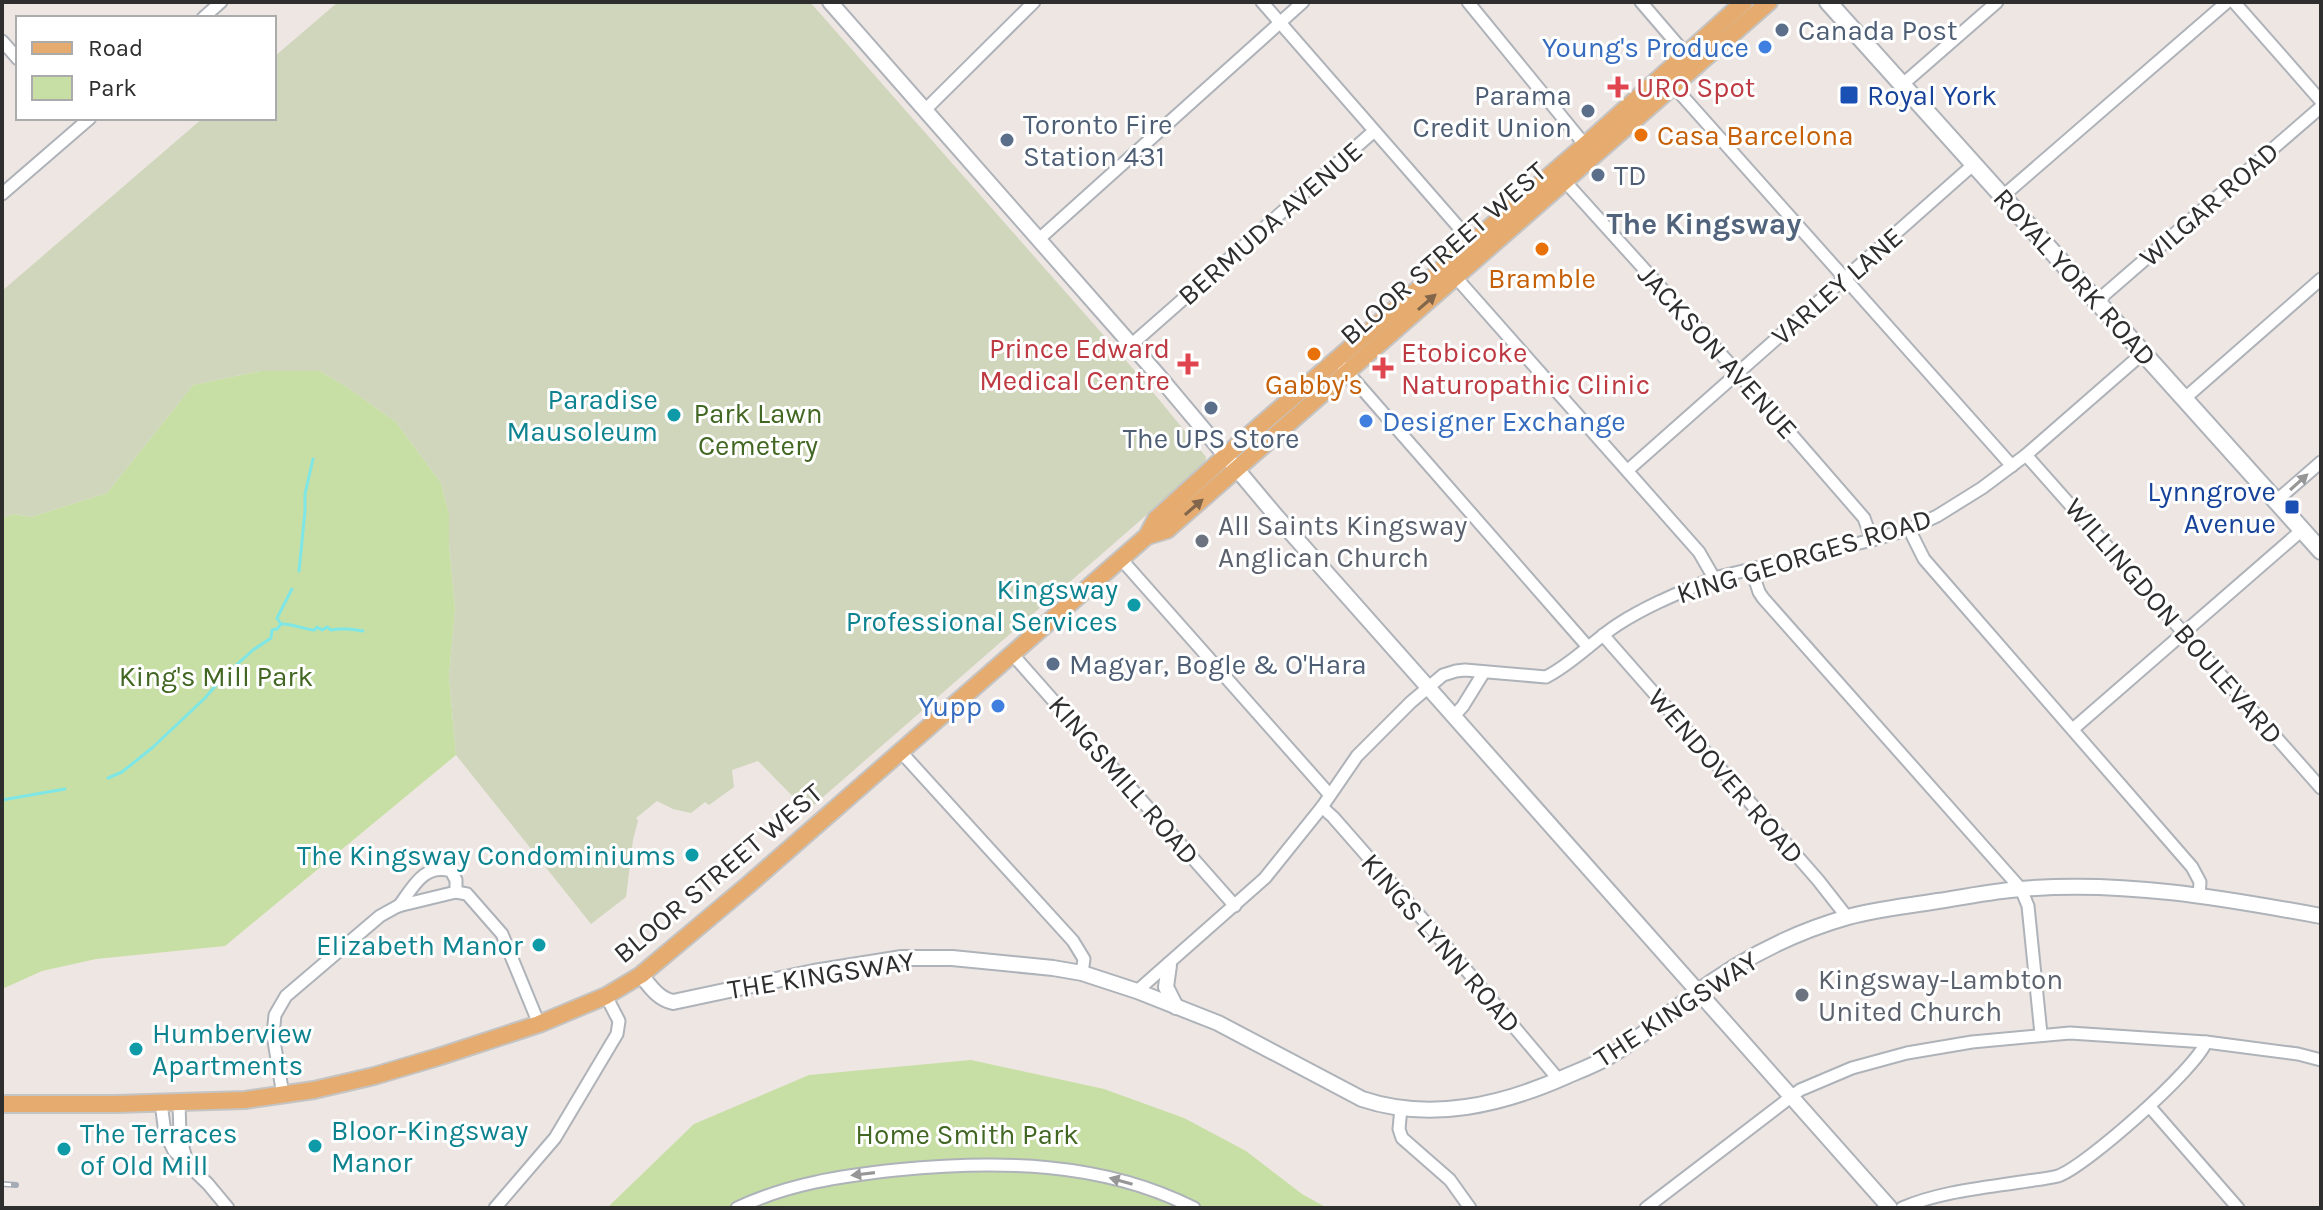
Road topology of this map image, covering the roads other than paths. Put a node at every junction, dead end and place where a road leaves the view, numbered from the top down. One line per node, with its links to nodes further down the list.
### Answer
1 (221, 2): 14 (street)
2 (1034, 2): 22 (street)
3 (1262, 2): 15 (street)
4 (1303, 2): 15 (street)
5 (1468, 2): 25 (street)
6 (1641, 2): 18 (street)
7 (1744, 2): 18 (main road, BLOOR STREET WEST)
8 (1769, 2): 18 (main road, BLOOR STREET WEST)
9 (1828, 2): 20 (main road, ROYAL YORK ROAD)
10 (1997, 2): 20 (street)
11 (2227, 2): 29 (street)
12 (2234, 2): 21 (street)
13 (833, 3): 22 (street)
14 (205, 16)
15 (1280, 24): 24 (street); 30 (street)
16 (2, 41): 17 (street)
17 (16, 57)
18 (1691, 60): 19 (main road, BLOOR STREET WEST)
19 (1669, 80): 25 (main road, BLOOR STREET WEST); 33 (street)
20 (1903, 84): 26 (main road, ROYAL YORK ROAD)
21 (2321, 104): 35 (street, WILGAR ROAD)
22 (925, 110): 30 (street)
23 (73, 124): 28 (street)
24 (1373, 132): 31 (street); 36 (street, BERMUDA AVENUE)
25 (1590, 150): 27 (main road, BLOOR STREET WEST)
26 (1974, 164): 29 (main road, ROYAL YORK ROAD); 33 (street, VARLEY LANE)
27 (1560, 176): 31 (main road, BLOOR STREET WEST); 39 (street, JACKSON AVENUE)
28 (2, 194)
29 (2003, 196): 35 (main road, ROYAL YORK ROAD)
30 (1038, 240): 36 (street)
31 (1477, 248): 32 (main road, BLOOR STREET WEST)
32 (1451, 272): 38 (main road, BLOOR STREET WEST); 46 (street)
33 (1845, 278): 39 (street, VARLEY LANE); 44 (street)
34 (2321, 279): 40 (street)
35 (2097, 301): 37 (main road, ROYAL YORK ROAD)
36 (1131, 345): 42 (street)
37 (2143, 353): 40 (main road, ROYAL YORK ROAD); 41 (street, KING GEORGES ROAD)
38 (1342, 366): 42 (main road, BLOOR STREET WEST); 45 (main road, BLOOR STREET WEST); 58 (street)
39 (1738, 373): 46 (street, VARLEY LANE); 51 (street, JACKSON AVENUE)
40 (2184, 399): 47 (main road, ROYAL YORK ROAD)
41 (2026, 455): 44 (street, KING GEORGES ROAD); 56 (street, WILLINGDON BOULEVARD)
42 (1225, 457): 45 (street); 50 (main road, BLOOR STREET WEST)
43 (2321, 462): 47 (street, one-way to 43)
44 (2012, 466): 48 (street, KING GEORGES ROAD)
45 (1236, 470): 50 (main road, BLOOR STREET WEST, one-way to 45); 61 (street)
46 (1628, 470): 55 (street)
47 (2276, 501): 49 (main road, ROYAL YORK ROAD)
48 (1909, 529): 51 (street, KING GEORGES ROAD); 63 (street)
49 (2302, 530): 52 (main road, ROYAL YORK ROAD); 56 (street)
50 (1147, 536): 53 (main road, BLOOR STREET WEST)
51 (1872, 540): 54 (street, KING GEORGES ROAD)
52 (2321, 551)
53 (1121, 559): 59 (main road, BLOOR STREET WEST); 66 (street)
54 (1751, 568): 55 (street, KING GEORGES ROAD); 68 (street)
55 (1714, 578): 57 (street, KING GEORGES ROAD)
56 (2184, 632): 63 (street); 65 (street, WILLINGDON BOULEVARD)
57 (1603, 635): 58 (street, KING GEORGES ROAD); 74 (street, WENDOVER ROAD)
58 (1588, 647): 60 (street, KING GEORGES ROAD)
59 (1013, 655): 64 (main road, BLOOR STREET WEST); 72 (street, KINGSMILL ROAD)
60 (1484, 672): 61 (street, KING GEORGES ROAD); 62 (street)
61 (1428, 686): 62 (street); 66 (street, KING GEORGES ROAD)
62 (1454, 716): 79 (street)
63 (2073, 729): 70 (street)
64 (901, 752): 76 (street); 77 (main road, BLOOR STREET WEST)
65 (2321, 788)
66 (1330, 795): 67 (street, KING GEORGES ROAD)
67 (1322, 807): 72 (street, KING GEORGES ROAD); 86 (street, KINGS LYNN ROAD)
68 (2021, 889): 70 (street, THE KINGSWAY); 74 (street, THE KINGSWAY); 83 (street)
69 (456, 892): 71 (street); 71 (street); 82 (street)
70 (2199, 896): 73 (street, THE KINGSWAY)
71 (398, 906): 87 (street)
72 (1235, 906): 75 (street, KING GEORGES ROAD)
73 (2321, 916)
74 (1847, 917): 79 (street, THE KINGSWAY)
75 (1169, 965): 78 (street, KING GEORGES ROAD); 81 (street)
76 (1082, 973): 77 (street, THE KINGSWAY); 78 (street, THE KINGSWAY)
77 (641, 975): 80 (main road, BLOOR STREET WEST)
78 (1137, 991): 81 (street, THE KINGSWAY)
79 (1698, 992): 86 (street, THE KINGSWAY); 88 (street)
80 (606, 996): 82 (main road, BLOOR STREET WEST); 96 (street)
81 (1176, 1007): 93 (street, THE KINGSWAY)
82 (539, 1024): 87 (main road, BLOOR STREET WEST)
83 (2041, 1034): 84 (street); 88 (street)
84 (2206, 1042): 85 (street); 92 (street)
85 (2321, 1058)
86 (1559, 1080): 93 (street, THE KINGSWAY)
87 (283, 1095): 90 (main road, BLOOR STREET WEST)
88 (1791, 1095): 100 (street); 101 (street)
89 (161, 1103): 90 (main road, BLOOR STREET WEST); 91 (main road, BLOOR STREET WEST); 94 (street)
90 (179, 1103): 94 (street)
91 (2, 1104)
92 (2150, 1107): 102 (street); 103 (street)
93 (1401, 1108): 99 (street)
94 (187, 1163): 95 (street)
95 (228, 1208)
96 (495, 1208)
97 (737, 1208): 98 (street, one-way to 97)
98 (1194, 1208)
99 (1470, 1208)
100 (1646, 1208)
101 (1890, 1208)
102 (1902, 1208)
103 (2238, 1208)

